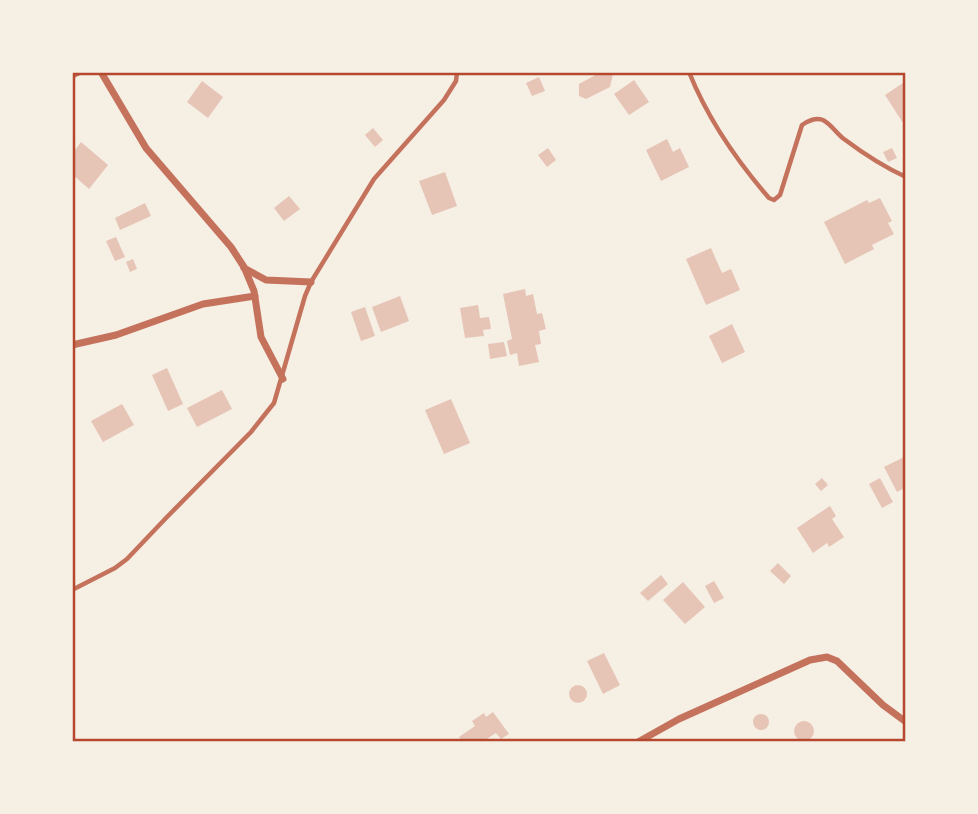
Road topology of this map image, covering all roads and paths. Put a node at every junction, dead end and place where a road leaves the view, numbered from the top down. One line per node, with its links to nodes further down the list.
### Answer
1 (78, 72): 5 (street)
2 (101, 72): 7 (street)
3 (457, 72): 8 (lane)
4 (689, 72): 6 (lane)
5 (72, 75)
6 (906, 177)
7 (244, 267): 8 (street); 9 (street)
8 (311, 282): 11 (lane)
9 (255, 296): 10 (street); 11 (street)
10 (72, 345)
11 (283, 379): 12 (lane)
12 (72, 590)
13 (906, 722): 14 (street)
14 (638, 742)

